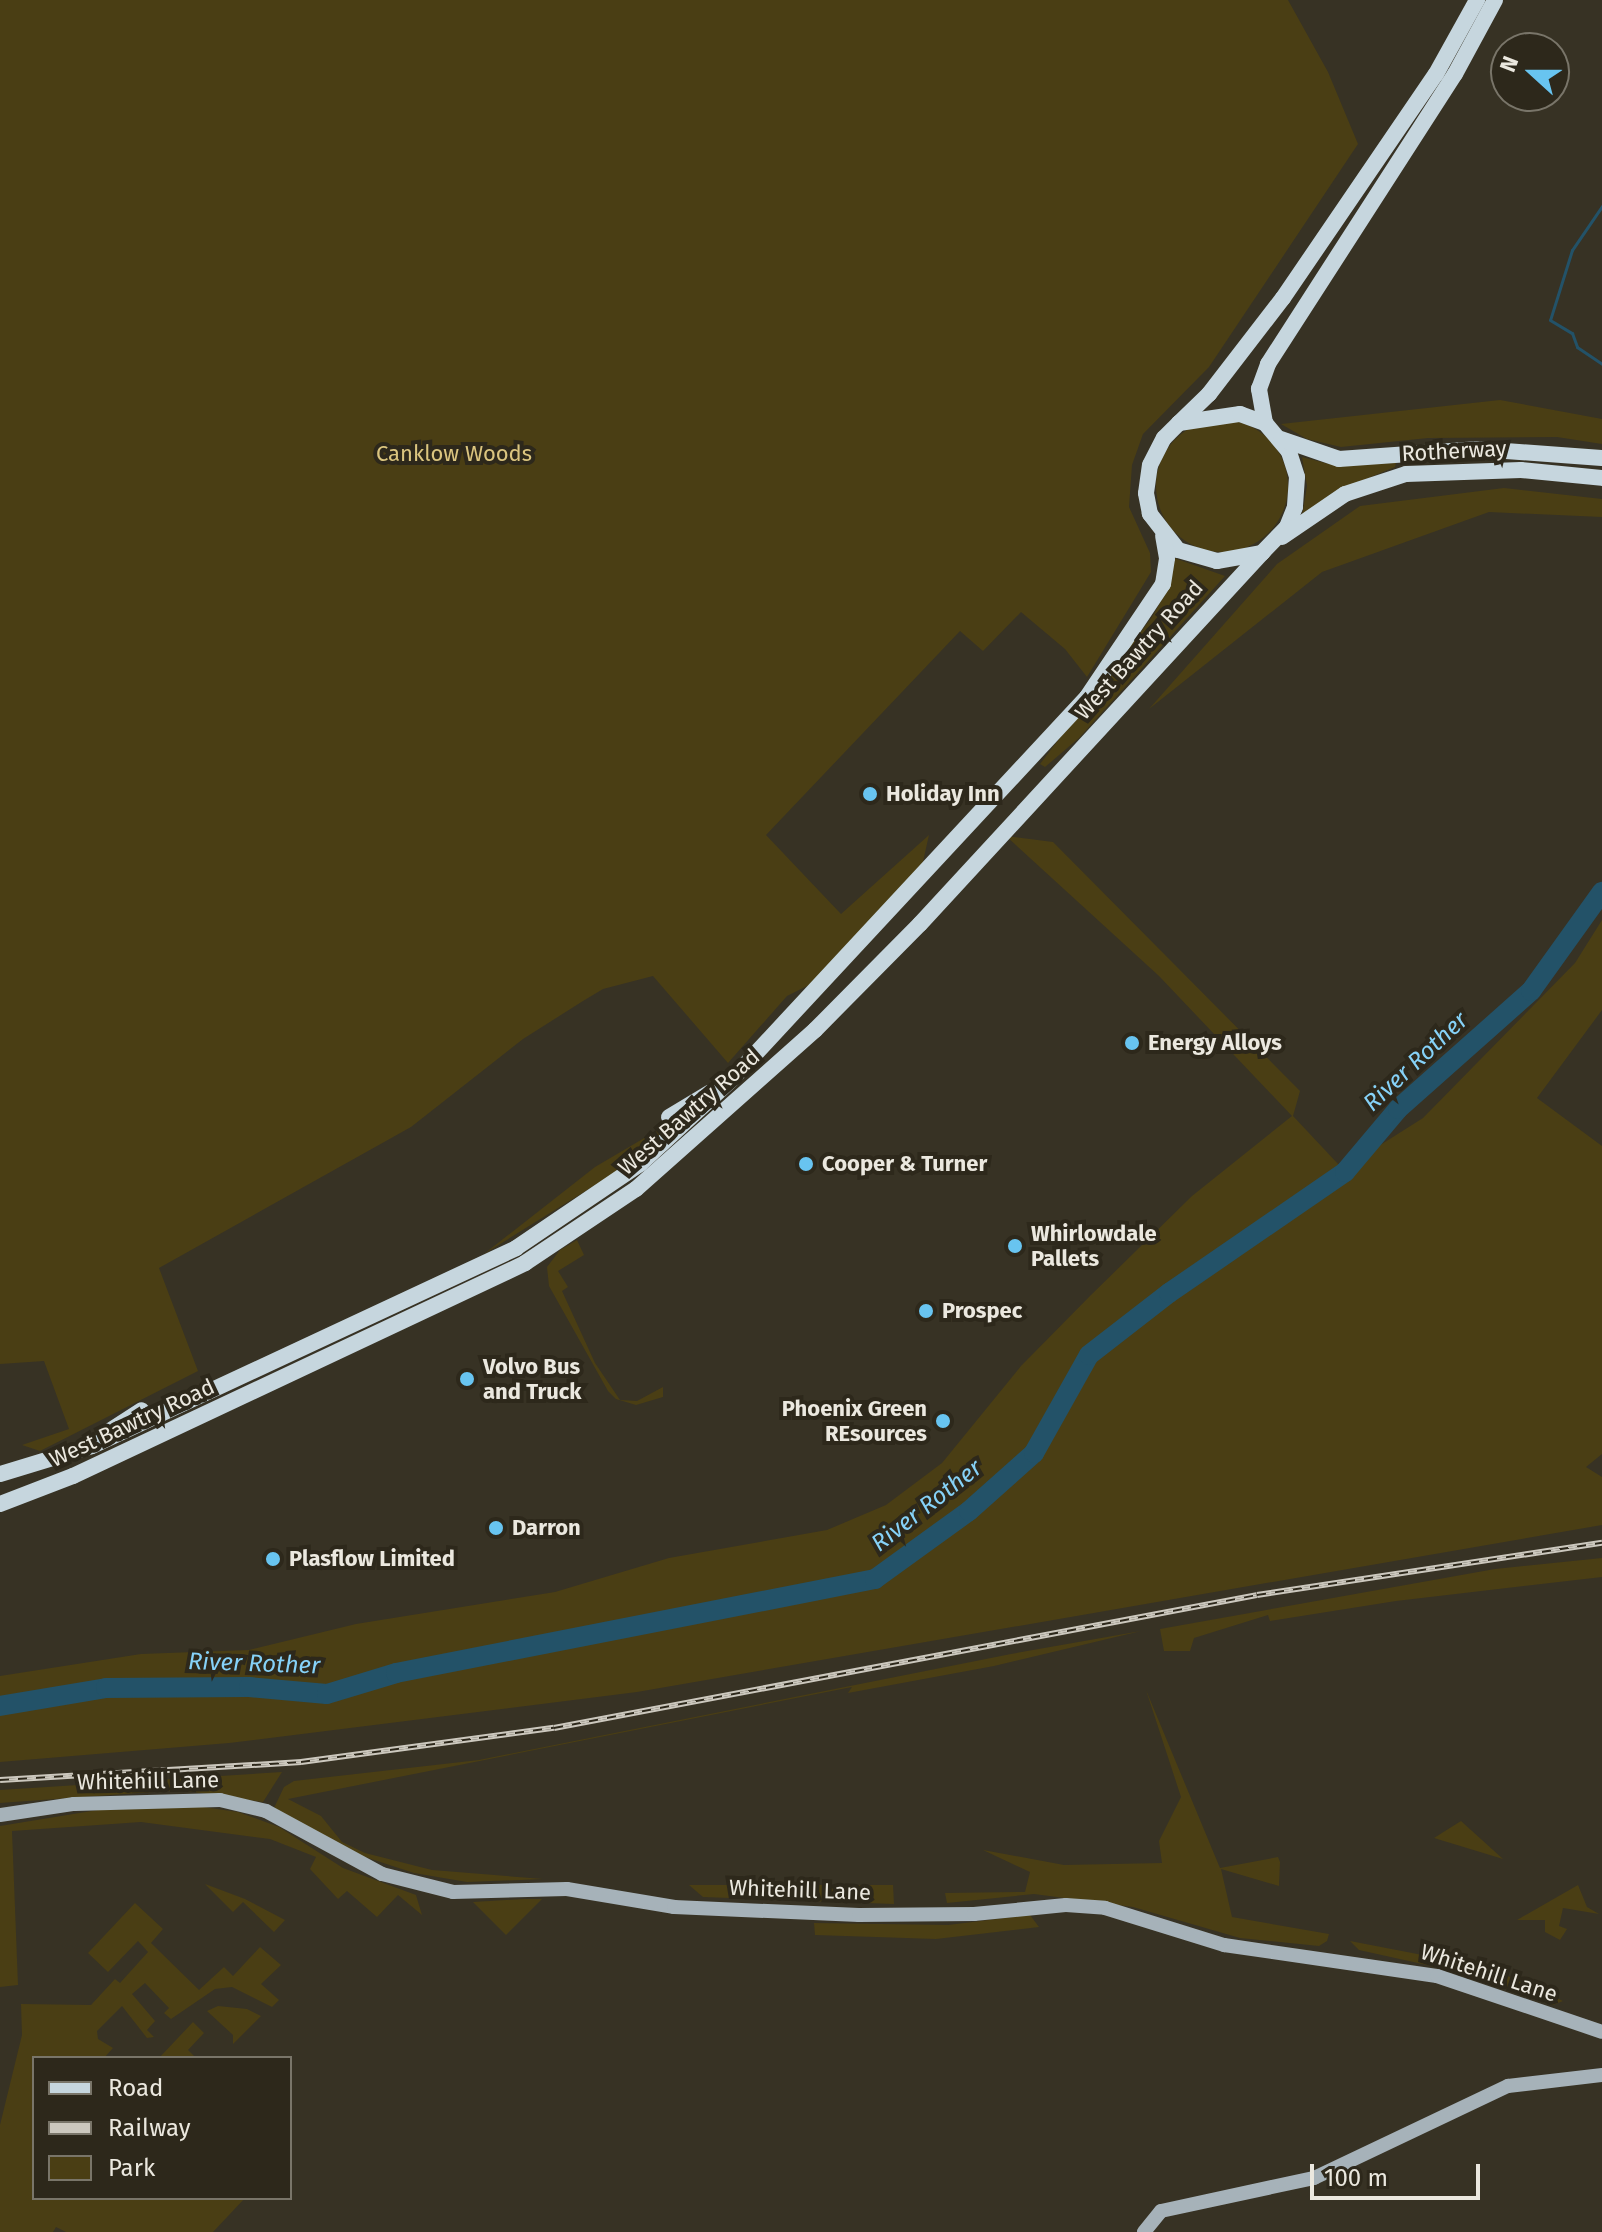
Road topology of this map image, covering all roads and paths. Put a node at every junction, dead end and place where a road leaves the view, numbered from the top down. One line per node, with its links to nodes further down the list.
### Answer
1 (1477, 0): 4 (main road)
2 (1495, 0): 3 (main road)
3 (1316, 292): 4 (main road); 6 (main road)
4 (1279, 304): 5 (main road)
5 (1179, 423): 6 (main road); 10 (main road)
6 (1265, 423): 7 (main road)
7 (1279, 438): 8 (main road, Rotherway); 11 (main road)
8 (1602, 458)
9 (1602, 478): 11 (main road, Rotherway)
10 (1163, 536): 12 (main road); 13 (main road, West Bawtry Road)
11 (1277, 540): 12 (main road)
12 (1262, 553): 18 (main road, West Bawtry Road)
13 (731, 1080): 14 (main road); 16 (main road, West Bawtry Road)
14 (669, 1117)
15 (142, 1410): 16 (main road)
16 (92, 1446): 17 (main road, West Bawtry Road)
17 (0, 1474)
18 (0, 1504)
19 (0, 1815): 20 (main road, Whitehill Lane)
20 (1602, 2032)
21 (1602, 2075): 22 (main road)
22 (1144, 2232)

